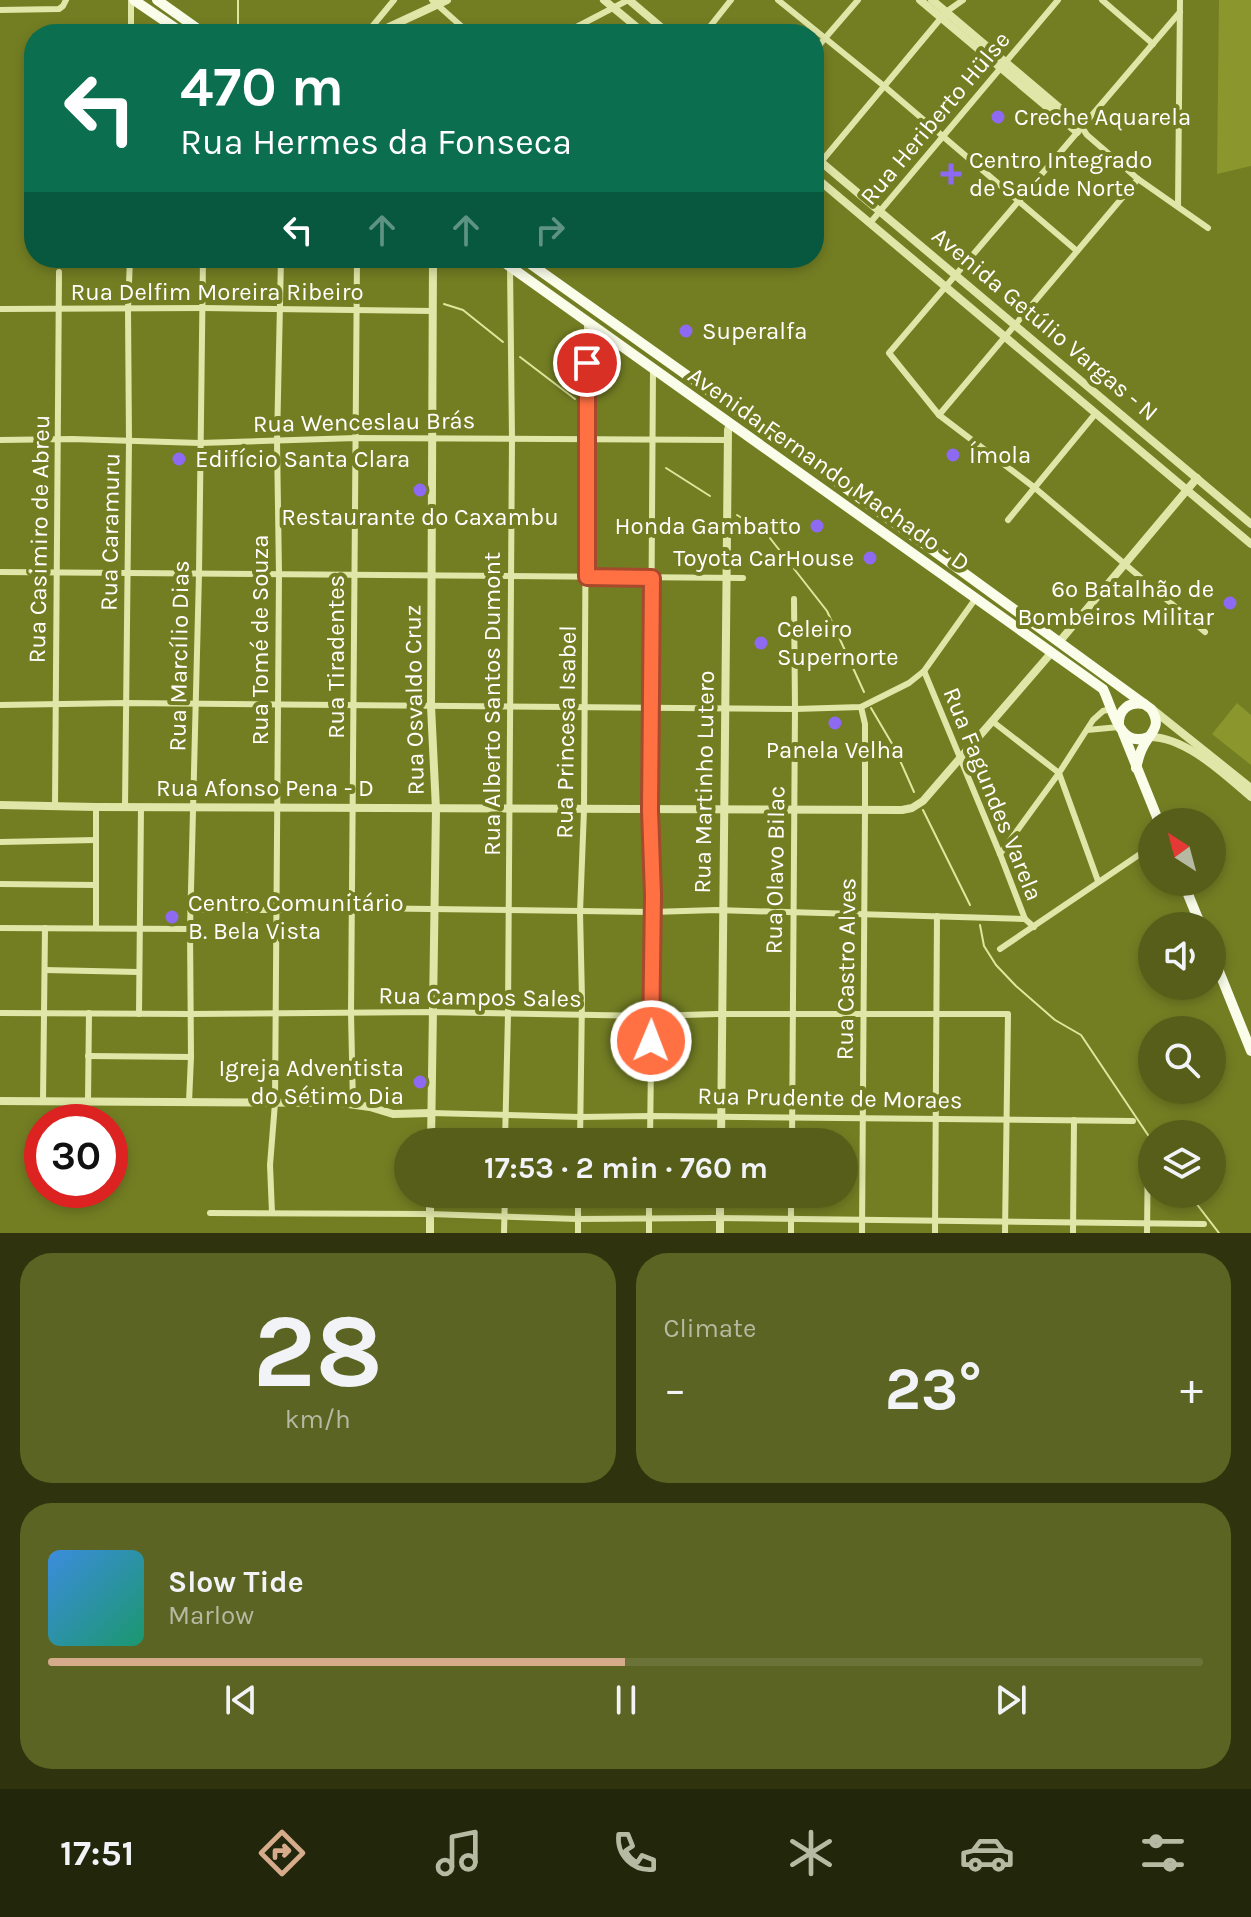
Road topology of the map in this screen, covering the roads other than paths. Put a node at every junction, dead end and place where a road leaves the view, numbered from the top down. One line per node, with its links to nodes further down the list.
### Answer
1 (66, 0): 19 (street)
2 (133, 0): 22 (street); 23 (main road)
3 (157, 0): 24 (main road)
4 (394, 0): 25 (street)
5 (447, 0): 17 (street)
6 (604, 0): 18 (street)
7 (628, 0): 18 (street); 30 (street)
8 (731, 0): 31 (street)
9 (778, 0): 32 (street)
10 (858, 0): 33 (street)
11 (920, 0): 21 (street)
12 (932, 0): 21 (street)
13 (963, 0): 21 (street)
14 (1058, 0): 35 (street, Rua Heriberto Hülse)
15 (1102, 0): 34 (street)
16 (1180, 0): 20 (street)
17 (435, 2): 26 (street); 27 (street)
18 (614, 8): 28 (street); 29 (street)
19 (0, 10)
20 (1180, 12): 34 (street); 44 (street)
21 (944, 15): 35 (street); 36 (street)
22 (132, 24)
23 (169, 24)
24 (191, 24)
25 (374, 24)
26 (393, 24)
27 (459, 24)
28 (583, 24)
29 (633, 24)
30 (657, 24)
31 (712, 24)
32 (808, 24)
33 (825, 38): 36 (street)
34 (1153, 44): 37 (street)
35 (1004, 65): 37 (street); 38 (street, Rua Heriberto Hülse)
36 (884, 86): 38 (street); 39 (street)
37 (1079, 129): 41 (street); 43 (street)
38 (943, 136): 43 (street); 45 (street, Rua Heriberto Hülse)
39 (824, 151)
40 (824, 165): 45 (street, Avenida Getúlio Vargas - N)
41 (1138, 179): 44 (street); 48 (street)
42 (824, 184): 46 (street, Avenida Getúlio Vargas - N)
43 (1019, 200): 48 (street); 58 (street)
44 (1178, 206): 47 (street)
45 (880, 211): 46 (street, Rua Heriberto Hülse); 58 (street, Avenida Getúlio Vargas - N)
46 (870, 223): 59 (street, Avenida Getúlio Vargas - N)
47 (1208, 228)
48 (1077, 251): 68 (street)
49 (130, 268): 63 (street, Rua Caramuru)
50 (203, 268): 60 (street, Rua Marcílio Dias)
51 (281, 268): 64 (street, Rua Tomé de Souza)
52 (357, 268): 65 (street, Rua Tiradentes)
53 (433, 268): 66 (street, Rua Osvaldo Cruz)
54 (510, 268): 80 (street, Rua Alberto Santos Dumont)
55 (511, 268): 67 (main road, Avenida Fernando Machado - D)
56 (536, 268): 71 (main road, Avenida Fernando Machado - D)
57 (59, 272): 62 (street, Rua Casimiro de Abreu)
58 (955, 275): 59 (street); 68 (street, Avenida Getúlio Vargas - N)
59 (945, 287): 69 (street, Avenida Getúlio Vargas - N); 75 (street)
60 (203, 308): 63 (street, Rua Delfim Moreira Ribeiro); 64 (street, Rua Delfim Moreira Ribeiro); 87 (street, Rua Marcílio Dias)
61 (0, 309): 62 (street, Rua Delfim Moreira Ribeiro)
62 (59, 309): 63 (street, Rua Delfim Moreira Ribeiro); 79 (street, Rua Casimiro de Abreu)
63 (128, 309): 86 (street, Rua Caramuru)
64 (281, 309): 65 (street, Rua Delfim Moreira Ribeiro); 85 (street, Rua Tomé de Souza)
65 (357, 310): 66 (street, Rua Delfim Moreira Ribeiro); 77 (street, Rua Tiradentes)
66 (433, 311): 78 (street, Rua Osvaldo Cruz)
67 (587, 322): 70 (main road, Avenida Fernando Machado - D); 81 (street, Rua Princesa Isabel)
68 (1015, 325): 69 (street); 89 (street, Avenida Getúlio Vargas - N)
69 (1005, 337): 74 (street, Avenida Getúlio Vargas - N); 75 (street)
70 (616, 342): 71 (main road); 72 (main road, Avenida Fernando Machado - D)
71 (645, 346): 73 (main road, Avenida Fernando Machado - D)
72 (653, 369): 76 (main road, Avenida Fernando Machado - D); 83 (street)
73 (737, 412): 76 (main road); 88 (main road, Avenida Fernando Machado - D)
74 (1096, 413): 91 (street); 92 (street, Avenida Getúlio Vargas - N)
75 (939, 415): 91 (street)
76 (730, 423): 84 (street, Rua Martinho Lutero); 90 (main road, Avenida Fernando Machado - D)
77 (356, 438): 78 (street, Rua Wenceslau Brás); 85 (street, Rua Wenceslau Brás); 102 (street, Rua Tiradentes)
78 (432, 438): 80 (street, Rua Wenceslau Brás); 103 (street, Rua Osvaldo Cruz)
79 (59, 439): 82 (street, Rua Wenceslau Brás); 86 (street, Rua Wenceslau Brás); 98 (street, Rua Casimiro de Abreu)
80 (512, 439): 81 (street, Rua Wenceslau Brás); 104 (street, Rua Alberto Santos Dumont)
81 (588, 439): 83 (street, Rua Wenceslau Brás); 105 (street, Rua Princesa Isabel)
82 (0, 440)
83 (653, 440): 84 (street, Rua Wenceslau Brás); 106 (street)
84 (728, 440): 107 (street, Rua Martinho Lutero)
85 (277, 441): 87 (street, Rua Wenceslau Brás); 101 (street, Rua Tomé de Souza)
86 (129, 442): 87 (street, Rua Wenceslau Brás); 99 (street, Rua Caramuru)
87 (200, 443): 100 (street, Rua Marcílio Dias)
88 (818, 469): 90 (main road); 109 (main road, Avenida Fernando Machado - D)
89 (1197, 478): 92 (street); 94 (street, Avenida Getúlio Vargas - N)
90 (809, 480): 110 (main road, Avenida Fernando Machado - D)
91 (1035, 488): 93 (street); 96 (street)
92 (1187, 490): 95 (street, Avenida Getúlio Vargas - N); 96 (street)
93 (1008, 520)
94 (1251, 524)
95 (1251, 544)
96 (1124, 564): 112 (street); 113 (street)
97 (0, 572): 98 (street)
98 (57, 573): 99 (street); 117 (street, Rua Casimiro de Abreu)
99 (128, 573): 100 (street); 116 (street, Rua Caramuru)
100 (199, 574): 101 (street); 118 (street, Rua Marcílio Dias)
101 (279, 574): 102 (street); 120 (street, Rua Tomé de Souza)
102 (355, 575): 103 (street); 121 (street, Rua Tiradentes)
103 (432, 576): 104 (street); 122 (street, Rua Osvaldo Cruz)
104 (511, 576): 105 (street); 123 (street, Rua Alberto Santos Dumont)
105 (587, 577): 106 (street); 124 (street, Rua Princesa Isabel)
106 (652, 578): 107 (street); 128 (street)
107 (726, 578): 108 (street); 129 (street, Rua Martinho Lutero)
108 (743, 578)
109 (984, 587): 110 (main road); 113 (main road, Avenida Fernando Machado - D)
110 (976, 598): 114 (main road, Avenida Fernando Machado - D); 115 (street)
111 (794, 599): 130 (street, Rua Olavo Bilac)
112 (1205, 632)
113 (1060, 641): 127 (main road, Avenida Fernando Machado - D)
114 (1052, 652): 131 (main road, Avenida Fernando Machado - D); 132 (street, Rua Afonso Pena - D)
115 (924, 671): 125 (street); 136 (street, Rua Fagundes Varela)
116 (126, 703): 117 (street); 118 (street); 145 (street, Rua Caramuru)
117 (56, 704): 119 (street); 143 (street, Rua Casimiro de Abreu)
118 (196, 704): 120 (street); 147 (street, Rua Marcílio Dias)
119 (0, 705)
120 (278, 705): 121 (street); 148 (street, Rua Tomé de Souza)
121 (354, 705): 122 (street); 149 (street, Rua Tiradentes)
122 (431, 706): 123 (street); 151 (street, Rua Osvaldo Cruz)
123 (509, 707): 124 (street); 152 (street, Rua Alberto Santos Dumont)
124 (585, 707): 128 (street); 153 (street, Rua Princesa Isabel)
125 (861, 707): 130 (street); 157 (street, Rua Castro Alves)
126 (1125, 707): 127 (main road); 131 (street); 134 (main road)
127 (1149, 707): 135 (main road); 137 (street, Avenida Fernando Machado - D)
128 (651, 708): 129 (street); 154 (street)
129 (725, 708): 130 (street); 155 (street, Rua Martinho Lutero)
130 (795, 709): 156 (street, Rua Olavo Bilac)
131 (1112, 709): 133 (street); 134 (main road, Avenida Fernando Machado - D)
132 (992, 721): 136 (street, Rua Afonso Pena - D); 139 (street)
133 (1087, 730): 134 (street); 139 (street)
134 (1121, 730): 135 (main road); 138 (main road, Avenida Fernando Machado - D)
135 (1148, 737): 137 (street, Avenida Fernando Machado - D); 138 (main road)
136 (960, 758): 157 (street, Rua Afonso Pena - D); 160 (street, Rua Fagundes Varela)
137 (1216, 764): 140 (street, Avenida Fernando Machado - D); 141 (street, Avenida Fernando Machado - D)
138 (1136, 768): 150 (main road, Avenida Fernando Machado - D)
139 (1059, 773): 160 (street); 162 (street)
140 (1251, 788)
141 (1251, 797)
142 (0, 805): 143 (street, Rua Afonso Pena - D)
143 (55, 806): 144 (street, Rua Afonso Pena - D)
144 (96, 807): 145 (street, Rua Afonso Pena - D); 158 (street)
145 (125, 807): 146 (street, Rua Afonso Pena - D)
146 (141, 807): 147 (street, Rua Afonso Pena - D); 182 (street)
147 (194, 807): 148 (street, Rua Afonso Pena - D); 168 (street, Rua Marcílio Dias)
148 (277, 808): 149 (street, Rua Afonso Pena - D); 169 (street, Rua Tomé de Souza)
149 (353, 808): 151 (street, Rua Afonso Pena - D); 165 (street, Rua Tiradentes)
150 (1153, 808)
151 (436, 809): 152 (street, Rua Afonso Pena - D); 166 (street, Rua Osvaldo Cruz)
152 (509, 809): 153 (street, Rua Afonso Pena - D); 167 (street, Rua Alberto Santos Dumont)
153 (584, 810): 154 (street, Rua Afonso Pena - D); 171 (street, Rua Princesa Isabel)
154 (650, 810): 155 (street, Rua Afonso Pena - D); 172 (street)
155 (724, 810): 156 (street, Rua Afonso Pena - D); 170 (street, Rua Martinho Lutero)
156 (794, 811): 157 (street, Rua Afonso Pena - D); 173 (street, Rua Olavo Bilac)
157 (865, 811): 174 (street, Rua Castro Alves)
158 (96, 840): 159 (street); 164 (street)
159 (0, 842)
160 (1000, 854): 176 (street, Rua Fagundes Varela)
161 (1138, 855): 162 (street)
162 (1098, 881): 177 (street)
163 (0, 884): 164 (street)
164 (96, 885): 180 (street)
165 (352, 908): 166 (street); 169 (street); 192 (street, Rua Tiradentes)
166 (434, 909): 167 (street); 187 (street, Rua Osvaldo Cruz)
167 (508, 909): 171 (street); 195 (street, Rua Alberto Santos Dumont)
168 (190, 910): 169 (street); 181 (street, Rua Marcílio Dias)
169 (276, 910): 191 (street, Rua Tomé de Souza)
170 (723, 911): 172 (street); 173 (street); 196 (street, Rua Martinho Lutero)
171 (580, 912): 172 (street); 200 (street, Rua Princesa Isabel)
172 (652, 912): 201 (street)
173 (792, 913): 174 (street); 197 (street, Rua Olavo Bilac)
174 (865, 914): 175 (street); 198 (street, Rua Castro Alves)
175 (937, 916): 176 (street); 199 (street)
176 (1025, 919): 177 (street, Rua Fagundes Varela)
177 (1034, 927): 183 (street)
178 (0, 928): 179 (street)
179 (45, 928): 180 (street); 184 (street)
180 (96, 928): 182 (street)
181 (190, 929): 182 (street); 194 (street, Rua Marcílio Dias)
182 (139, 930): 185 (street)
183 (1000, 949)
184 (45, 970): 185 (street); 189 (street)
185 (138, 972): 193 (street)
186 (1226, 989): 202 (main road)
187 (432, 1012): 192 (street, Rua Campos Sales); 195 (street, Rua Campos Sales); 211 (street, Rua Osvaldo Cruz)
188 (0, 1013): 189 (street, Rua Campos Sales)
189 (44, 1013): 190 (street, Rua Campos Sales); 206 (street)
190 (89, 1013): 193 (street, Rua Campos Sales); 203 (street)
191 (275, 1013): 192 (street, Rua Campos Sales); 194 (street, Rua Campos Sales); 209 (street, Rua Tomé de Souza)
192 (351, 1013): 210 (street, Rua Tiradentes)
193 (139, 1014): 194 (street, Rua Campos Sales)
194 (190, 1014): 204 (street, Rua Marcílio Dias)
195 (508, 1014): 200 (street, Rua Campos Sales); 212 (street, Rua Alberto Santos Dumont)
196 (722, 1014): 197 (street, Rua Campos Sales); 201 (street, Rua Campos Sales); 215 (street, Rua Martinho Lutero)
197 (792, 1014): 198 (street, Rua Campos Sales); 216 (street, Rua Olavo Bilac)
198 (864, 1014): 199 (street, Rua Campos Sales); 217 (street, Rua Castro Alves)
199 (937, 1014): 218 (street); 219 (street, Rua Campos Sales)
200 (581, 1016): 201 (street, Rua Campos Sales); 214 (street, Rua Princesa Isabel)
201 (652, 1016): 213 (street)
202 (1251, 1051)
203 (88, 1056): 204 (street); 207 (street)
204 (191, 1057): 208 (street, Rua Marcílio Dias)
205 (0, 1101): 206 (street, Rua Prudente de Moraes)
206 (43, 1101): 207 (street, Rua Prudente de Moraes)
207 (88, 1101): 208 (street, Rua Prudente de Moraes)
208 (189, 1102): 209 (street, Rua Prudente de Moraes)
209 (275, 1103): 210 (street, Rua Prudente de Moraes); 236 (street, Rua Tomé de Souza)
210 (353, 1105): 211 (street, Rua Prudente de Moraes)
211 (431, 1113): 212 (street, Rua Prudente de Moraes); 222 (street, Rua Osvaldo Cruz)
212 (506, 1115): 214 (street, Rua Prudente de Moraes); 223 (street, Rua Alberto Santos Dumont)
213 (651, 1116): 214 (street, Rua Prudente de Moraes); 215 (street, Rua Prudente de Moraes); 225 (street)
214 (580, 1117): 224 (street, Rua Princesa Isabel)
215 (721, 1118): 216 (street, Rua Prudente de Moraes); 226 (street, Rua Martinho Lutero)
216 (792, 1118): 217 (street, Rua Prudente de Moraes); 227 (street, Rua Olavo Bilac)
217 (863, 1119): 218 (street, Rua Prudente de Moraes); 243 (street, Rua Castro Alves)
218 (936, 1119): 219 (street, Rua Prudente de Moraes); 244 (street)
219 (1006, 1120): 220 (street, Rua Prudente de Moraes); 245 (street)
220 (1074, 1120): 221 (street, Rua Prudente de Moraes); 246 (street)
221 (1133, 1121)
222 (431, 1128)
223 (506, 1128)
224 (580, 1128)
225 (651, 1128)
226 (721, 1128)
227 (792, 1128)
228 (430, 1208): 237 (street)
229 (505, 1208): 238 (street)
230 (577, 1208): 241 (street)
231 (649, 1208): 242 (street)
232 (720, 1208): 239 (street)
233 (791, 1208): 240 (street)
234 (1147, 1208): 247 (street)
235 (210, 1213): 236 (street)
236 (272, 1213): 237 (street)
237 (430, 1214): 238 (street); 249 (street)
238 (505, 1215): 241 (street); 250 (street)
239 (720, 1218): 240 (street); 242 (street); 253 (street)
240 (791, 1218): 243 (street); 254 (street)
241 (577, 1219): 242 (street); 251 (street)
242 (649, 1219): 252 (street)
243 (862, 1219): 244 (street); 255 (street, Rua Castro Alves)
244 (935, 1220): 245 (street); 256 (street)
245 (1005, 1221): 246 (street); 257 (street)
246 (1073, 1221): 247 (street); 258 (street)
247 (1147, 1222): 248 (street); 259 (street)
248 (1204, 1224)
249 (430, 1233)
250 (504, 1233)
251 (578, 1233)
252 (649, 1233)
253 (720, 1233)
254 (791, 1233)
255 (862, 1233)
256 (935, 1233)
257 (1005, 1233)
258 (1073, 1233)
259 (1147, 1233)

